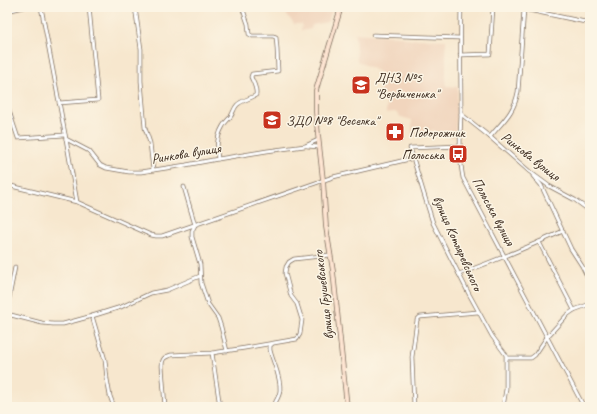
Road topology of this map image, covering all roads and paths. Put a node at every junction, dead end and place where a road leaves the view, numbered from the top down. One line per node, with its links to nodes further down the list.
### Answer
1 (24, 7): 11 (street)
2 (41, 7): 16 (street)
3 (89, 7): 16 (street)
4 (136, 7): 27 (street)
5 (242, 7): 26 (street)
6 (341, 7): 21 (main road, вулиця Грушевського)
7 (461, 7): 14 (street, Польська вулиця)
8 (493, 7): 15 (street)
9 (514, 7): 10 (street)
10 (524, 9): 12 (street); 20 (street)
11 (7, 11)
12 (590, 23)
13 (373, 35): 14 (street)
14 (460, 38): 15 (street, Польська вулиця)
15 (460, 55): 18 (street, Польська вулиця)
16 (59, 103): 19 (street)
17 (7, 104): 19 (street)
18 (461, 114): 20 (street, Ринкова вулиця); 23 (street, Польська вулиця)
19 (65, 137): 27 (street, Ринкова вулиця); 32 (street)
20 (490, 137): 28 (street, Ринкова вулиця)
21 (318, 140): 22 (street, Ринкова вулиця); 24 (main road, вулиця Грушевського)
22 (305, 146): 24 (street); 26 (street, Ринкова вулиця)
23 (460, 146): 25 (street); 39 (street, Польська вулиця)
24 (319, 147): 29 (main road, вулиця Грушевського)
25 (414, 158): 29 (street); 41 (street, вулиця Котляревського)
26 (218, 159): 27 (street, Ринкова вулиця)
27 (153, 170)
28 (530, 172): 33 (street, Ринкова вулиця); 36 (street)
29 (323, 180): 35 (street); 38 (main road, вулиця Грушевського)
30 (7, 185): 32 (street)
31 (184, 187): 35 (street)
32 (77, 202): 35 (street)
33 (588, 207): 34 (street, Ринкова вулиця)
34 (590, 211)
35 (194, 225): 42 (street)
36 (562, 231): 37 (street); 43 (street)
37 (540, 242): 39 (street); 46 (street)
38 (330, 255): 51 (street); 59 (main road, вулиця Грушевського)
39 (505, 256): 41 (street); 50 (street, Польська вулиця)
40 (15, 267): 45 (street)
41 (459, 274): 47 (street, вулиця Котляревського)
42 (200, 276): 49 (street); 52 (street)
43 (590, 282)
44 (590, 304): 46 (street)
45 (7, 308)
46 (574, 310): 50 (street)
47 (478, 312): 54 (street, вулиця Котляревського); 60 (street, вулиця Котляревського)
48 (7, 314): 49 (street)
49 (92, 316): 55 (street)
50 (547, 337): 54 (street); 62 (street, Польська вулиця)
51 (272, 344): 52 (street); 58 (street)
52 (227, 351): 53 (street)
53 (212, 353): 56 (street); 57 (street)
54 (507, 358): 61 (street)
55 (114, 407)
56 (165, 407)
57 (220, 407)
58 (273, 407)
59 (347, 407)
60 (414, 407)
61 (503, 407)
62 (584, 407)

